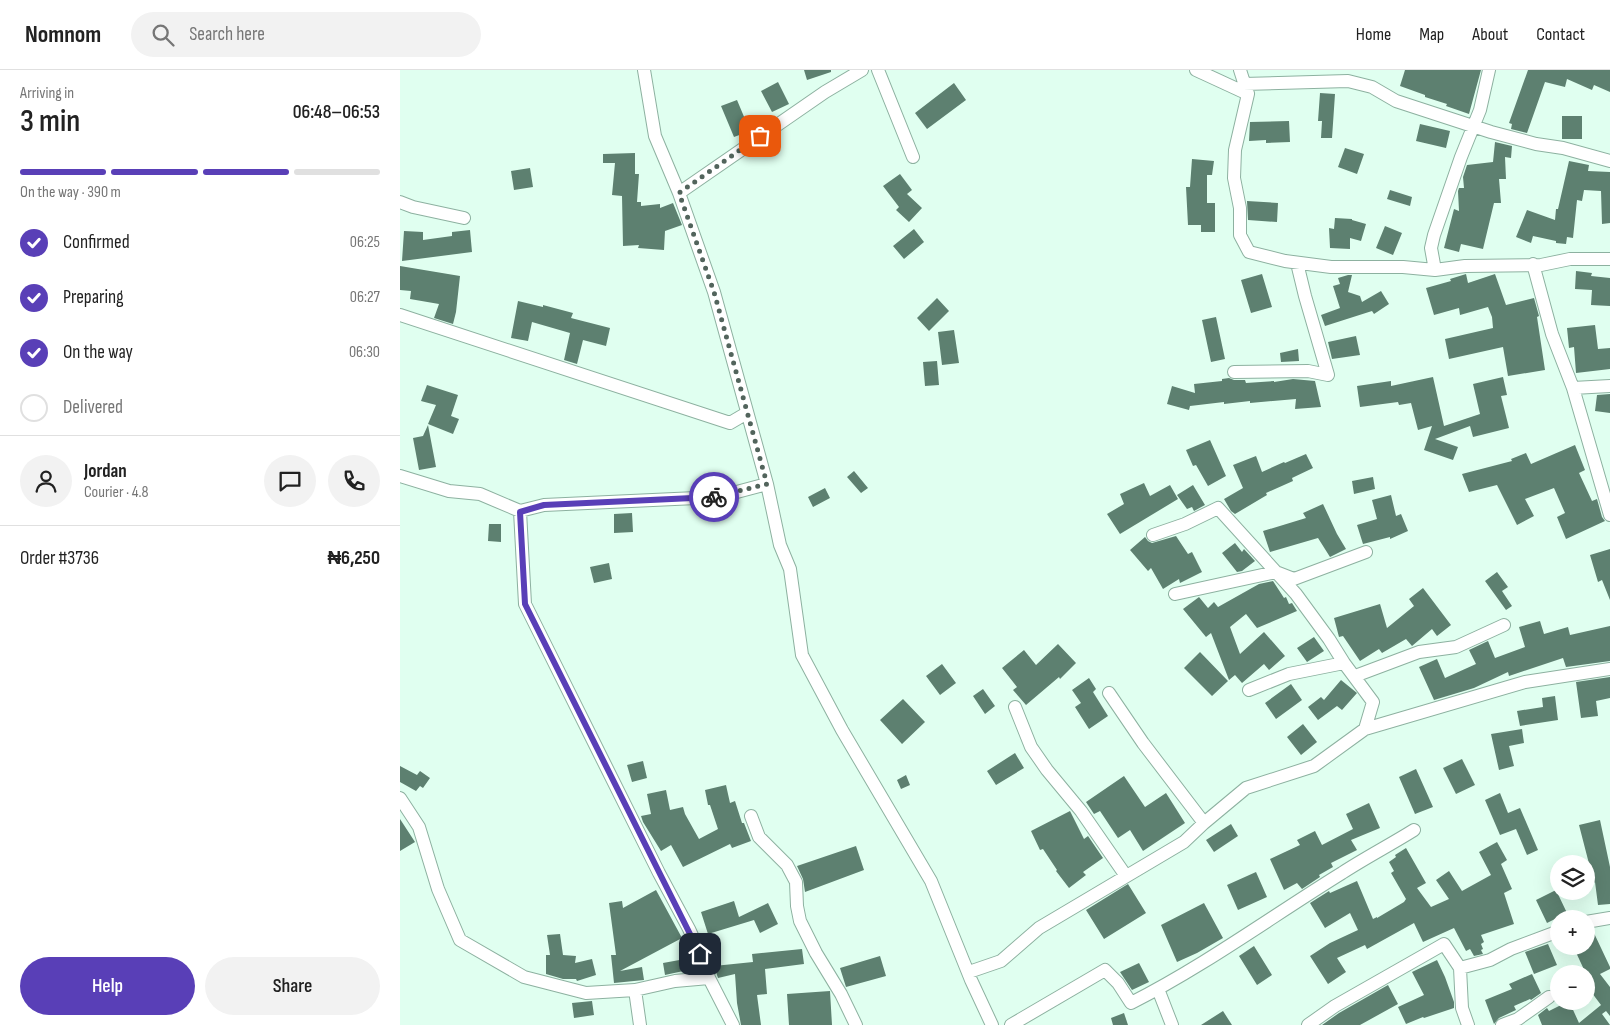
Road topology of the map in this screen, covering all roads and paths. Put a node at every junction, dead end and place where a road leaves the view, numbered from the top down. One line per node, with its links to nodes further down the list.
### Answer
1 (644, 70): 11 (street)
2 (862, 70): 11 (street)
3 (878, 70): 9 (street)
4 (1196, 70): 7 (street)
5 (1240, 70): 7 (street)
6 (1489, 70): 8 (street)
7 (1246, 89): 8 (street); 15 (street)
8 (1473, 126): 10 (street); 17 (street)
9 (913, 156)
10 (1610, 162)
11 (679, 193): 22 (street)
12 (400, 202): 13 (street)
13 (464, 218)
14 (1610, 259): 16 (street)
15 (1297, 263): 17 (street); 19 (street)
16 (1533, 264): 17 (street); 21 (street)
17 (1434, 270)
18 (400, 315): 22 (street)
19 (1234, 372)
20 (1610, 386): 21 (street)
21 (1573, 388): 25 (street)
22 (747, 413): 24 (street)
23 (400, 476): 26 (street)
24 (767, 484): 26 (street); 49 (street)
25 (1607, 497): 27 (street)
26 (520, 512): 50 (street)
27 (1610, 515)
28 (1153, 535): 30 (street)
29 (1366, 552): 30 (street)
30 (1276, 572): 31 (street); 33 (street)
31 (1175, 594)
32 (1504, 625): 35 (street)
33 (1344, 663): 35 (street); 36 (street)
34 (1610, 670): 39 (street)
35 (1355, 676): 39 (street)
36 (1248, 690)
37 (1109, 693): 42 (street)
38 (1015, 707): 44 (street)
39 (1365, 729): 42 (street)
40 (400, 798): 51 (street)
41 (751, 816): 56 (street)
42 (1204, 823): 44 (street)
43 (1414, 830): 52 (street)
44 (1126, 876): 49 (street)
45 (1610, 918): 46 (street)
46 (1595, 920)
47 (1550, 934): 48 (street)
48 (1460, 968): 60 (street); 61 (street)
49 (970, 972): 57 (street)
50 (709, 978): 51 (street); 55 (street)
51 (636, 990): 54 (street)
52 (1158, 990): 58 (street); 59 (street)
53 (1549, 997): 62 (street)
54 (640, 1025)
55 (733, 1025)
56 (856, 1025)
57 (992, 1025)
58 (1011, 1025)
59 (1172, 1025)
60 (1308, 1025)
61 (1468, 1025)
62 (1502, 1025)

